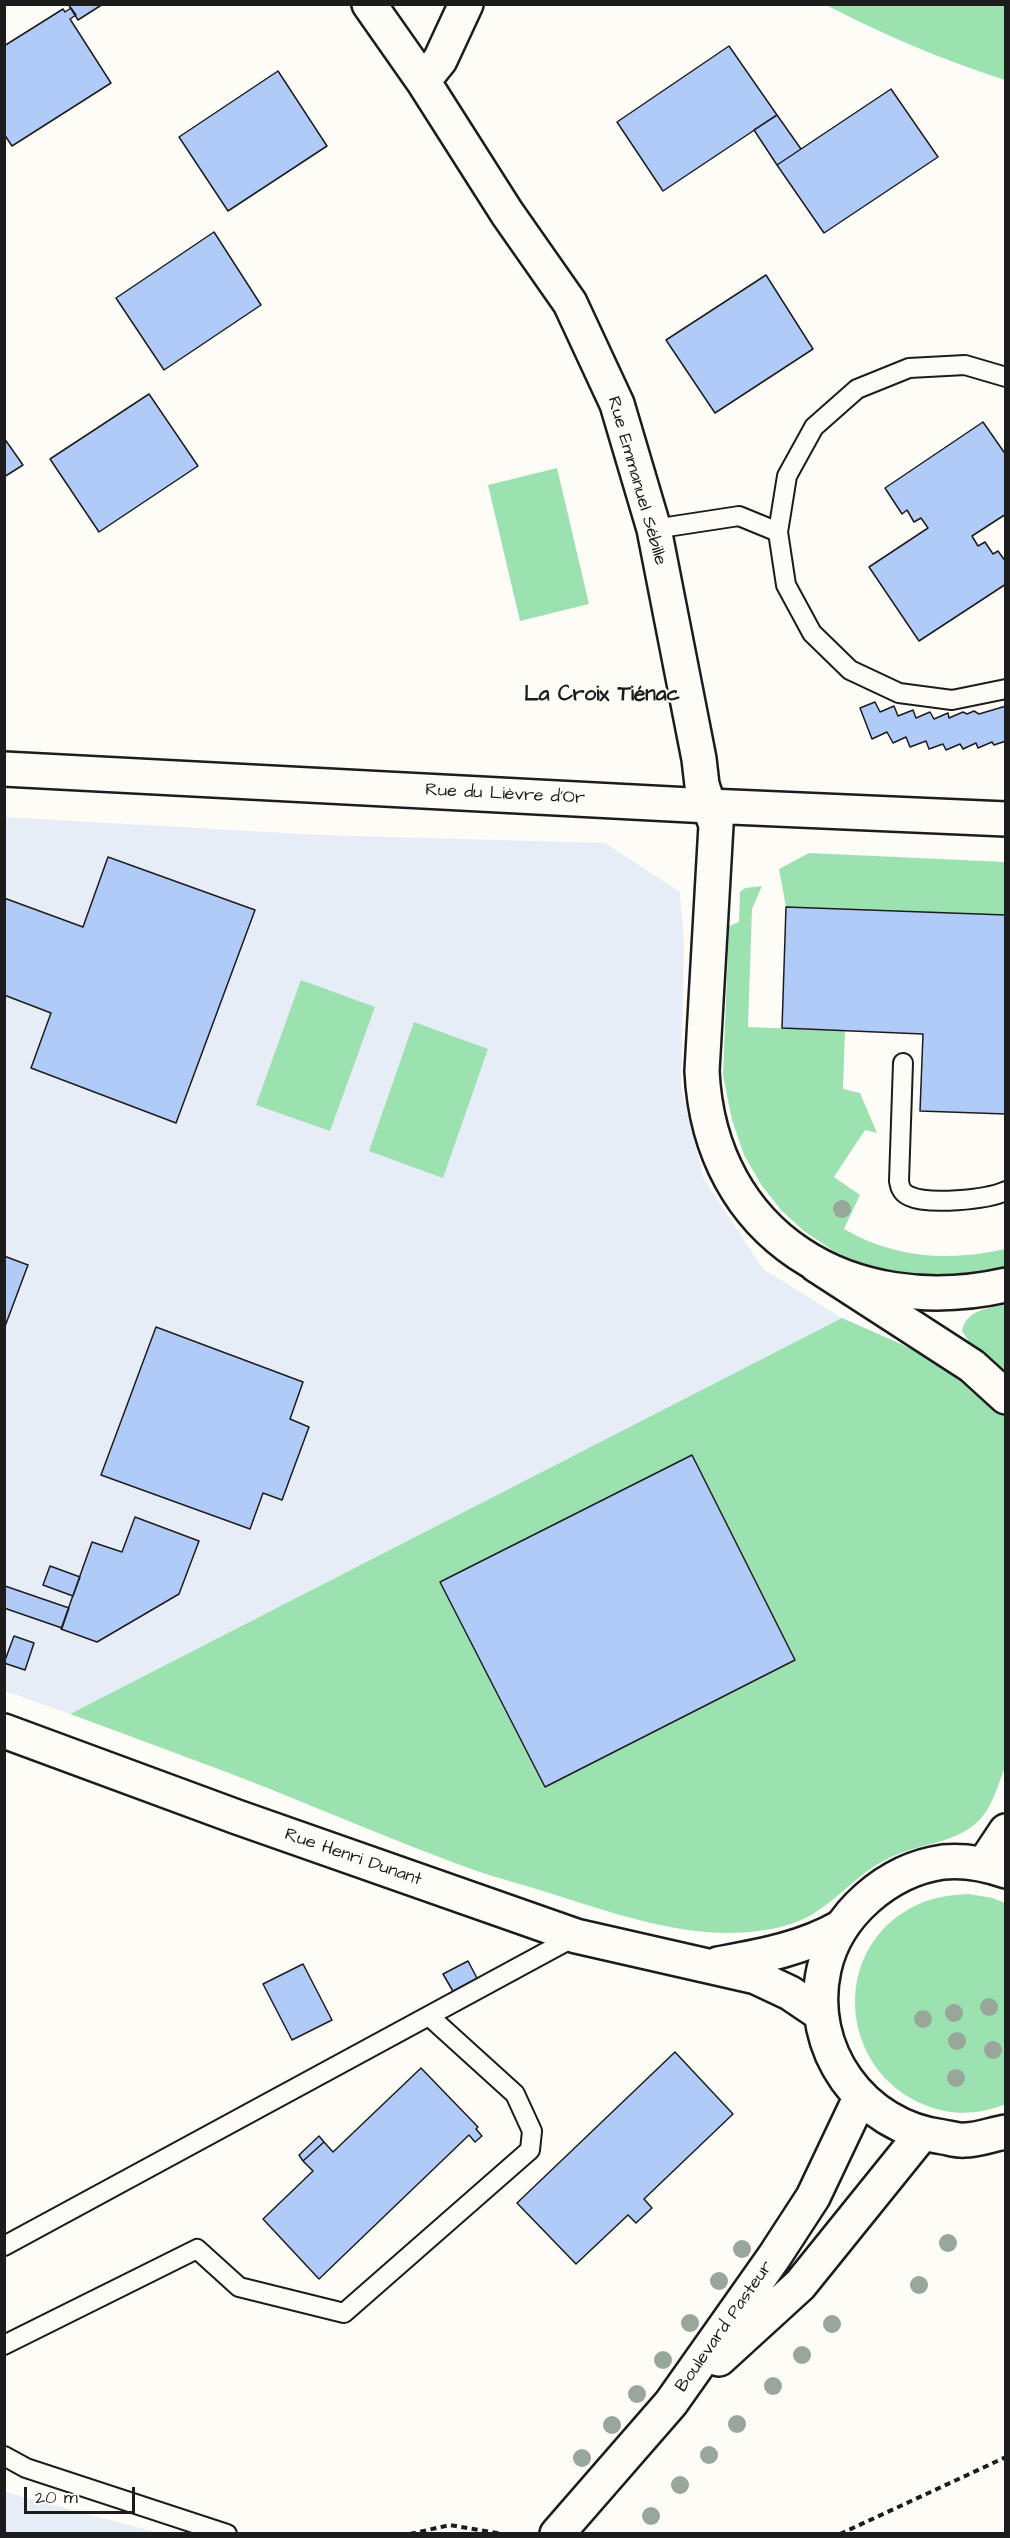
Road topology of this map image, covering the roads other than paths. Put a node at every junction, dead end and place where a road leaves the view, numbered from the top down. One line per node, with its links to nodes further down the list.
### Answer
1 (369, 4): 3 (street, Rue Emmanuel Sébille)
2 (466, 4): 3 (street)
3 (423, 81): 5 (street, Rue Emmanuel Sébille)
4 (1005, 377): 6 (lane)
5 (654, 529): 6 (lane); 9 (street, Rue Emmanuel Sébille)
6 (778, 532): 7 (lane)
7 (1005, 689)
8 (4, 769): 9 (street, Rue du Lièvre d'Or)
9 (708, 806): 10 (street, Rue du Lièvre d'Or); 13 (street, Rue Emmanuel Sébille)
10 (1005, 819)
11 (903, 1063): 12 (lane)
12 (1005, 1191)
13 (816, 1265): 14 (street); 15 (street)
14 (1005, 1285)
15 (1005, 1397)
16 (4, 1731): 20 (street, Rue Henri Dunant)
17 (1005, 1831): 18 (street)
18 (995, 1868): 19 (street)
19 (841, 1927): 21 (street); 22 (street)
20 (576, 1936): 21 (street, Rue Henri Dunant); 23 (lane)
21 (708, 1966): 22 (street, Rue Henri Dunant)
22 (821, 2014): 24 (street)
23 (429, 2016): 27 (lane); 28 (lane)
24 (860, 2098): 26 (street); 29 (street, Boulevard Pasteur)
25 (1005, 2132): 26 (street)
26 (921, 2135): 29 (street)
27 (4, 2246)
28 (4, 2344)
29 (671, 2403): 32 (street, Boulevard Pasteur)
30 (4, 2456): 31 (lane)
31 (227, 2534)
32 (557, 2534)

